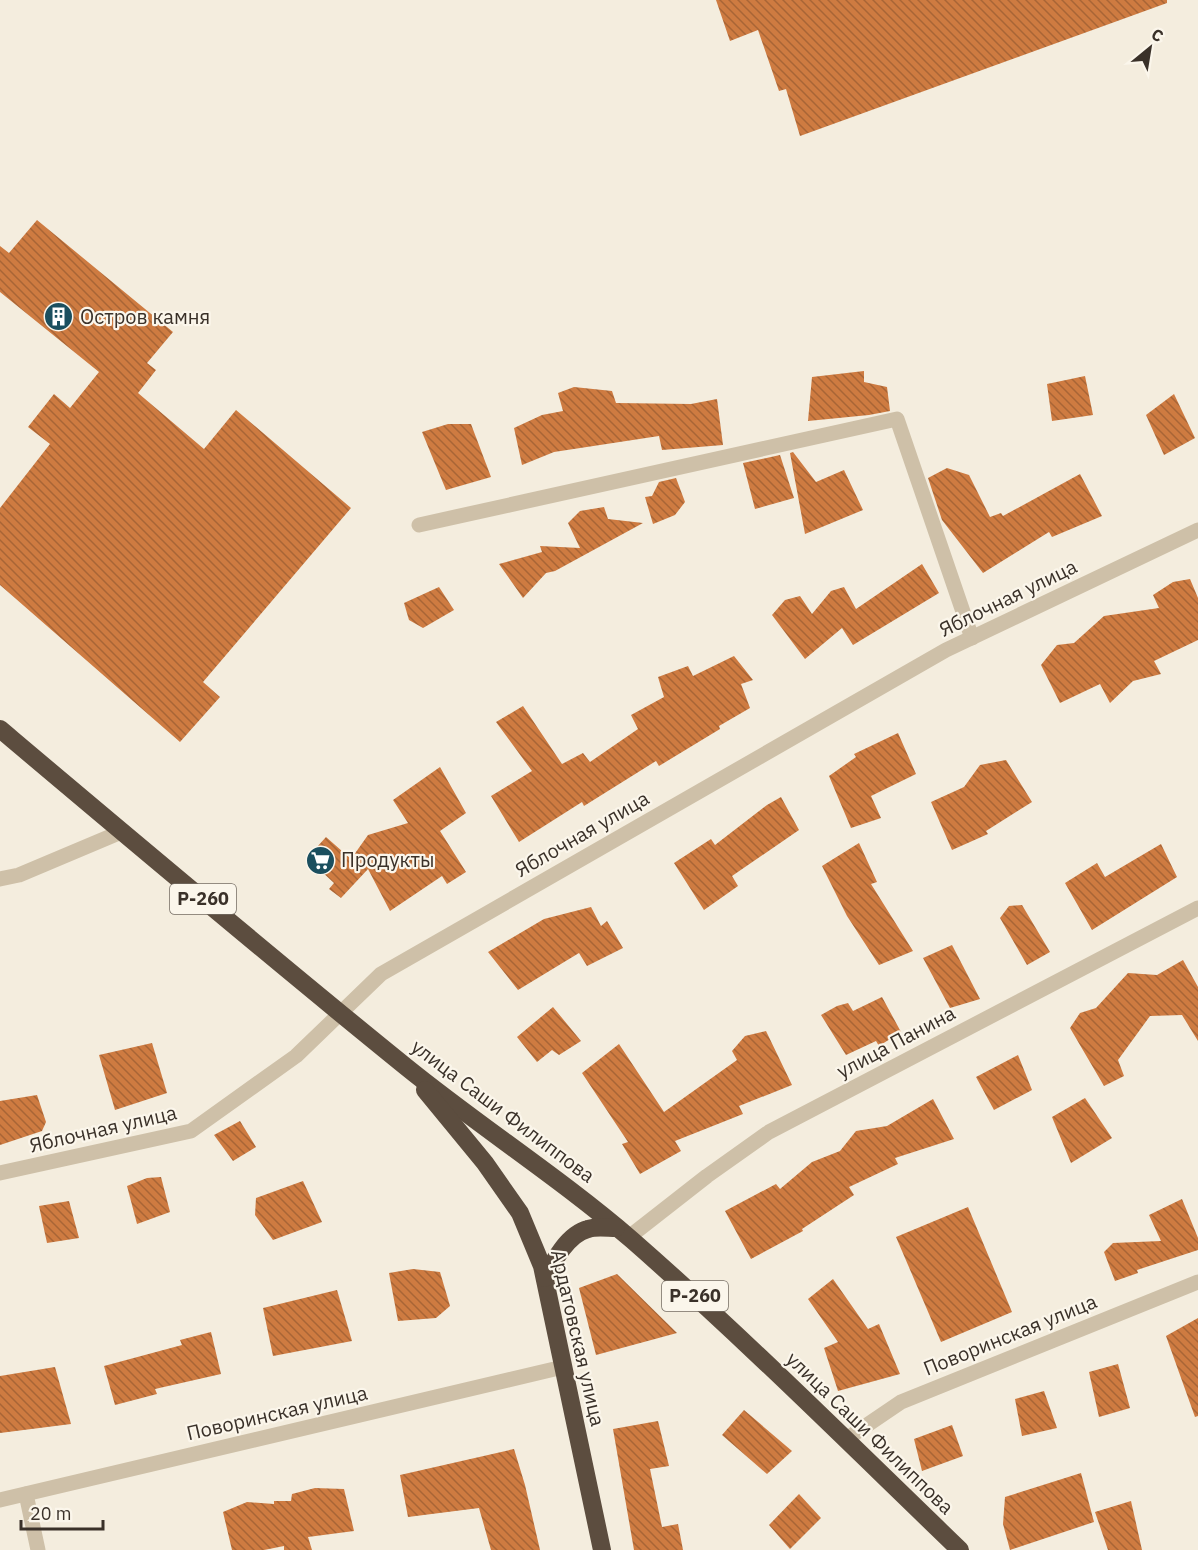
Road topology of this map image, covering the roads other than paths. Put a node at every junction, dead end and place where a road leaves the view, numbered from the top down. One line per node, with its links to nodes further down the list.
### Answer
1 (418, 525): 3 (street)
2 (1198, 530): 3 (street, Яблочная улица)
3 (972, 638): 8 (street, Яблочная улица)
4 (0, 729): 5 (highway, улица Саши Филиппова / Р-260)
5 (121, 832): 6 (street); 8 (highway, улица Саши Филиппова / Р-260)
6 (0, 879)
7 (1198, 908): 11 (street, улица Панина)
8 (341, 1012): 9 (highway, улица Саши Филиппова / Р-260); 10 (street, Яблочная улица)
9 (407, 1068): 11 (highway, улица Саши Филиппова / Р-260); 12 (highway, Ардатовская улица / Р-260)
10 (0, 1173)
11 (623, 1233): 12 (highway); 15 (highway, улица Саши Филиппова / Р-260)
12 (545, 1278): 14 (highway, Ардатовская улица / Р-260)
13 (1198, 1282): 15 (street, Поворинская улица)
14 (563, 1367): 16 (street, Поворинская улица); 19 (highway, Ардатовская улица / Р-260)
15 (845, 1440): 20 (highway, улица Саши Филиппова / Р-260)
16 (26, 1494): 17 (street, Поворинская улица); 18 (street)
17 (0, 1500)
18 (38, 1550)
19 (602, 1550)
20 (960, 1550)

